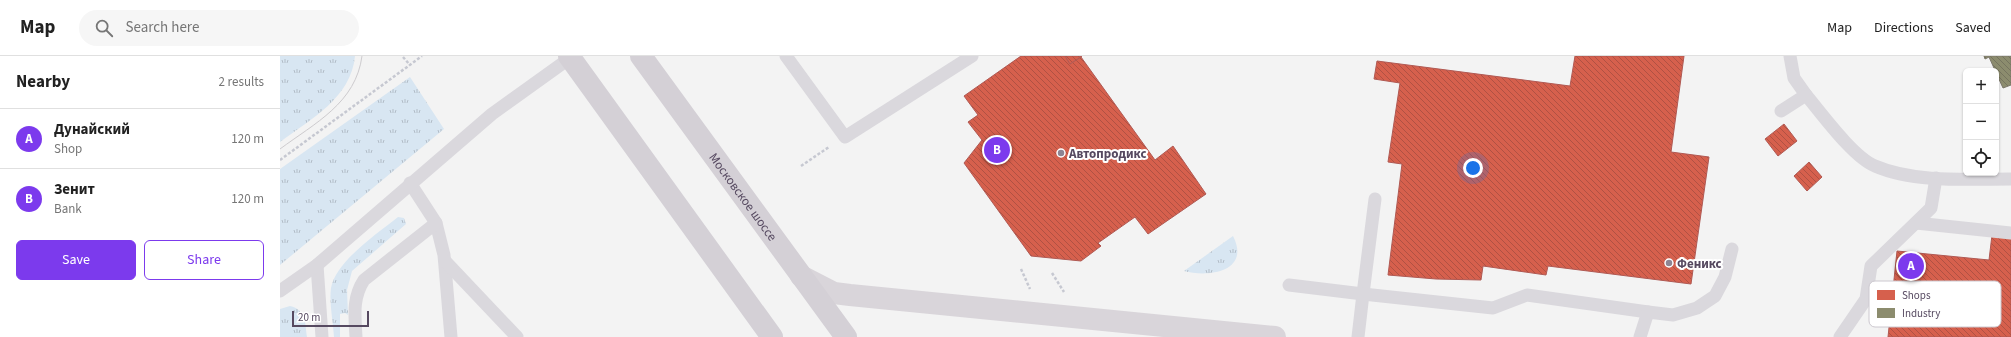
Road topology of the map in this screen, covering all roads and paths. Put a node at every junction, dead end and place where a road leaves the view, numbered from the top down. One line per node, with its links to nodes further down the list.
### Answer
1 (422, 56): 8 (path)
2 (641, 56): 26 (main road, Московское шоссе)
3 (786, 56): 11 (lane)
4 (972, 56): 11 (lane)
5 (1790, 56): 9 (lane)
6 (403, 57): 8 (path)
7 (570, 57): 16 (lane); 37 (main road)
8 (410, 65): 12 (path)
9 (1806, 95): 10 (lane); 14 (lane)
10 (1781, 111)
11 (844, 137): 13 (path)
12 (280, 160)
13 (801, 166)
14 (1936, 178): 15 (lane); 18 (lane)
15 (2011, 180)
16 (410, 183): 19 (lane); 23 (lane)
17 (1375, 199): 31 (lane)
18 (1916, 222): 20 (lane); 42 (lane)
19 (436, 223): 22 (lane); 34 (lane)
20 (2011, 233)
21 (1732, 250): 32 (lane)
22 (445, 261): 35 (lane); 36 (lane)
23 (317, 265): 29 (lane); 33 (lane)
24 (1021, 269): 28 (path)
25 (1052, 273): 30 (path)
26 (801, 276): 38 (main road, Московское шоссе); 39 (main road)
27 (1289, 285): 31 (lane)
28 (1030, 289)
29 (280, 291)
30 (1064, 292)
31 (1363, 294): 32 (lane); 40 (lane)
32 (1648, 312): 41 (lane)
33 (322, 337)
34 (356, 337)
35 (451, 337)
36 (517, 337)
37 (772, 337)
38 (846, 337)
39 (1275, 337)
40 (1358, 337)
41 (1640, 337)
42 (1840, 337)

